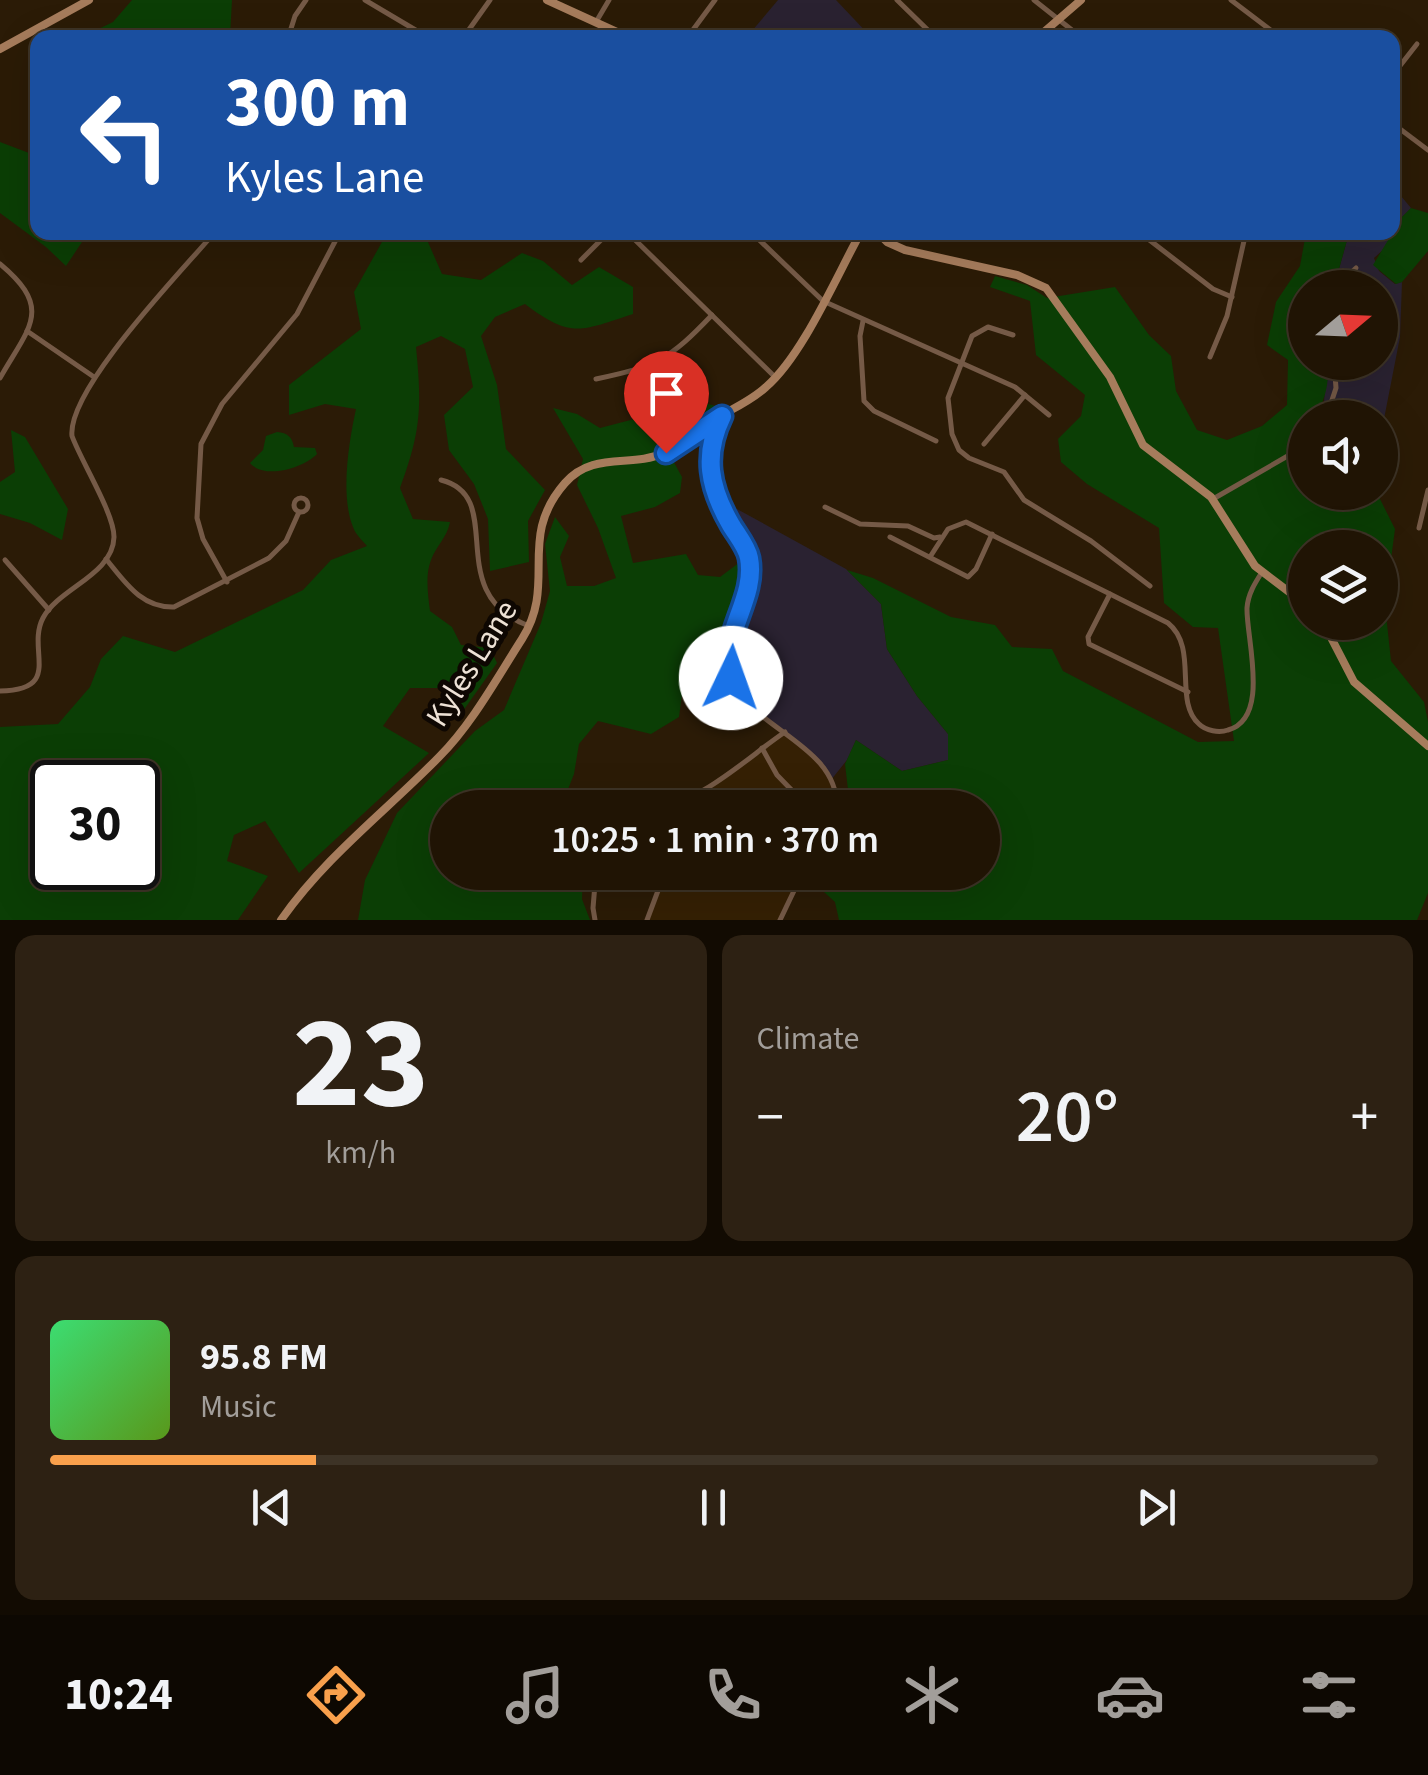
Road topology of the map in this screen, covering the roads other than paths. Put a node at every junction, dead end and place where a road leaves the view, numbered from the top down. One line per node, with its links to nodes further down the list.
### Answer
1 (89, 0): 14 (main road)
2 (306, 0): 15 (street)
3 (365, 0): 16 (street)
4 (490, 0): 17 (street)
5 (546, 0): 13 (main road)
6 (609, 0): 13 (street)
7 (715, 0): 19 (street)
8 (897, 0): 20 (street)
9 (1034, 0): 12 (street)
10 (1080, 0): 12 (main road)
11 (1231, 0): 23 (street)
12 (1059, 19): 21 (main road); 22 (street)
13 (596, 22): 18 (main road)
14 (35, 30)
15 (291, 30)
16 (416, 30)
17 (469, 30)
18 (613, 30)
19 (693, 30)
20 (928, 30)
21 (1046, 30)
22 (1072, 30)
23 (1270, 30)
24 (30, 32): 26 (main road)
25 (1417, 44): 27 (street)
26 (0, 49)
27 (1400, 66)
28 (1400, 129): 29 (street)
29 (1428, 150)
30 (208, 240): 49 (street)
31 (336, 240): 72 (street)
32 (601, 240): 39 (street)
33 (635, 240): 43 (street)
34 (759, 240): 42 (street)
35 (857, 240): 42 (main road, Kyles Lane)
36 (885, 240): 61 (main road)
37 (1150, 240): 41 (street)
38 (1244, 240): 41 (street)
39 (581, 260)
40 (0, 264): 45 (street)
41 (1232, 297): 47 (street)
42 (823, 301): 44 (street); 51 (main road, Kyles Lane)
43 (712, 315): 51 (street); 52 (street)
44 (864, 321): 48 (street); 56 (street)
45 (27, 331): 49 (street); 50 (street)
46 (1012, 335): 48 (street)
47 (1210, 357)
48 (961, 364): 53 (street); 73 (street)
49 (94, 377): 69 (street)
50 (0, 378)
51 (776, 378): 55 (main road, Kyles Lane)
52 (596, 379)
53 (1026, 395): 54 (street); 57 (street)
54 (1049, 415)
55 (722, 416): 77 (main road, Kyles Lane); 81 (street)
56 (936, 442)
57 (984, 444)
58 (1288, 456): 61 (street)
59 (441, 480): 77 (street)
60 (1428, 490): 64 (street)
61 (1213, 499): 71 (main road)
62 (825, 507): 67 (street)
63 (299, 512): 72 (street)
64 (1419, 528)
65 (992, 534): 67 (street); 68 (street); 75 (street)
66 (890, 537): 68 (street)
67 (940, 537): 68 (street)
68 (930, 557)
69 (106, 559): 72 (street); 76 (street)
70 (6, 560): 76 (street)
71 (1262, 572): 74 (main road); 80 (street)
72 (227, 582)
73 (1150, 586)
74 (1288, 591)
75 (1110, 594): 80 (street); 80 (street)
76 (49, 610): 79 (street)
77 (530, 626): 90 (main road, Kyles Lane)
78 (1332, 640): 82 (main road)
79 (0, 691)
80 (1188, 692)
81 (785, 732): 83 (street); 86 (street)
82 (1428, 746)
83 (762, 748): 84 (street); 85 (street)
84 (702, 790)
85 (792, 790)
86 (835, 790)
87 (594, 890): 91 (street)
88 (658, 890): 92 (street)
89 (794, 890): 93 (street)
90 (281, 920)
91 (595, 920)
92 (647, 920)
93 (780, 920)

